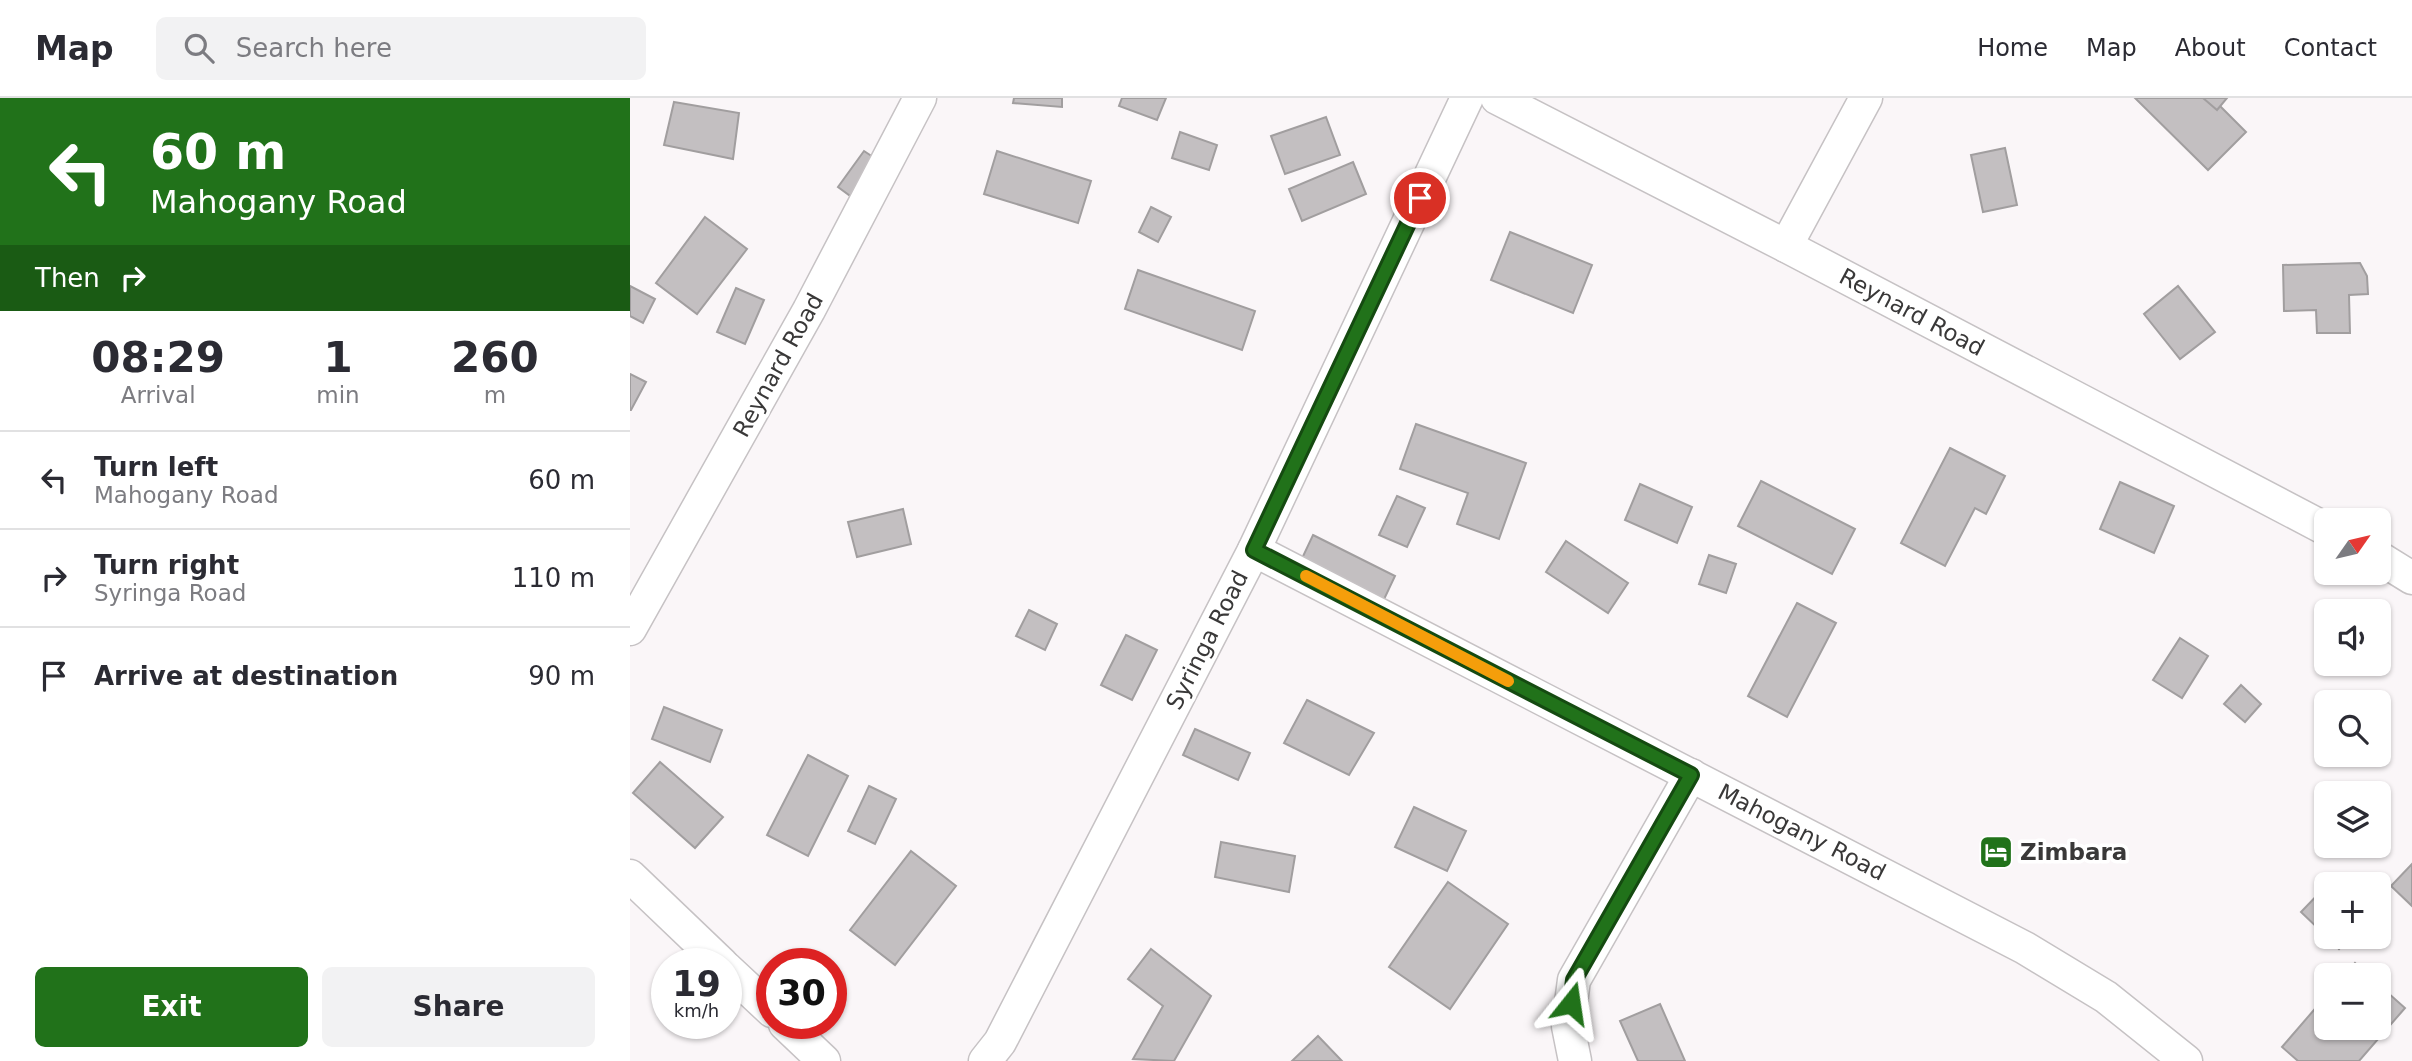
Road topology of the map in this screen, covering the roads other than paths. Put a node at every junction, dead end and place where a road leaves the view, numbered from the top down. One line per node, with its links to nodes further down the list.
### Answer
1 (919, 98): 10 (street, Reynard Road)
2 (1467, 98): 7 (street, Syringa Road)
3 (1497, 98): 5 (street, Reynard Road)
4 (1866, 98): 5 (street)
5 (1786, 246): 6 (street, Reynard Road)
6 (2314, 523)
7 (1254, 550): 11 (street, Mahogany Road); 18 (street, Syringa Road)
8 (2391, 565): 9 (street)
9 (2412, 578)
10 (630, 629)
11 (1691, 775): 19 (street); 20 (street, Mahogany Road)
12 (630, 876): 13 (street)
13 (705, 948)
14 (742, 983): 15 (street)
15 (756, 997)
16 (801, 1039): 17 (street)
17 (824, 1061)
18 (985, 1061)
19 (1574, 1061)
20 (2186, 1061)

